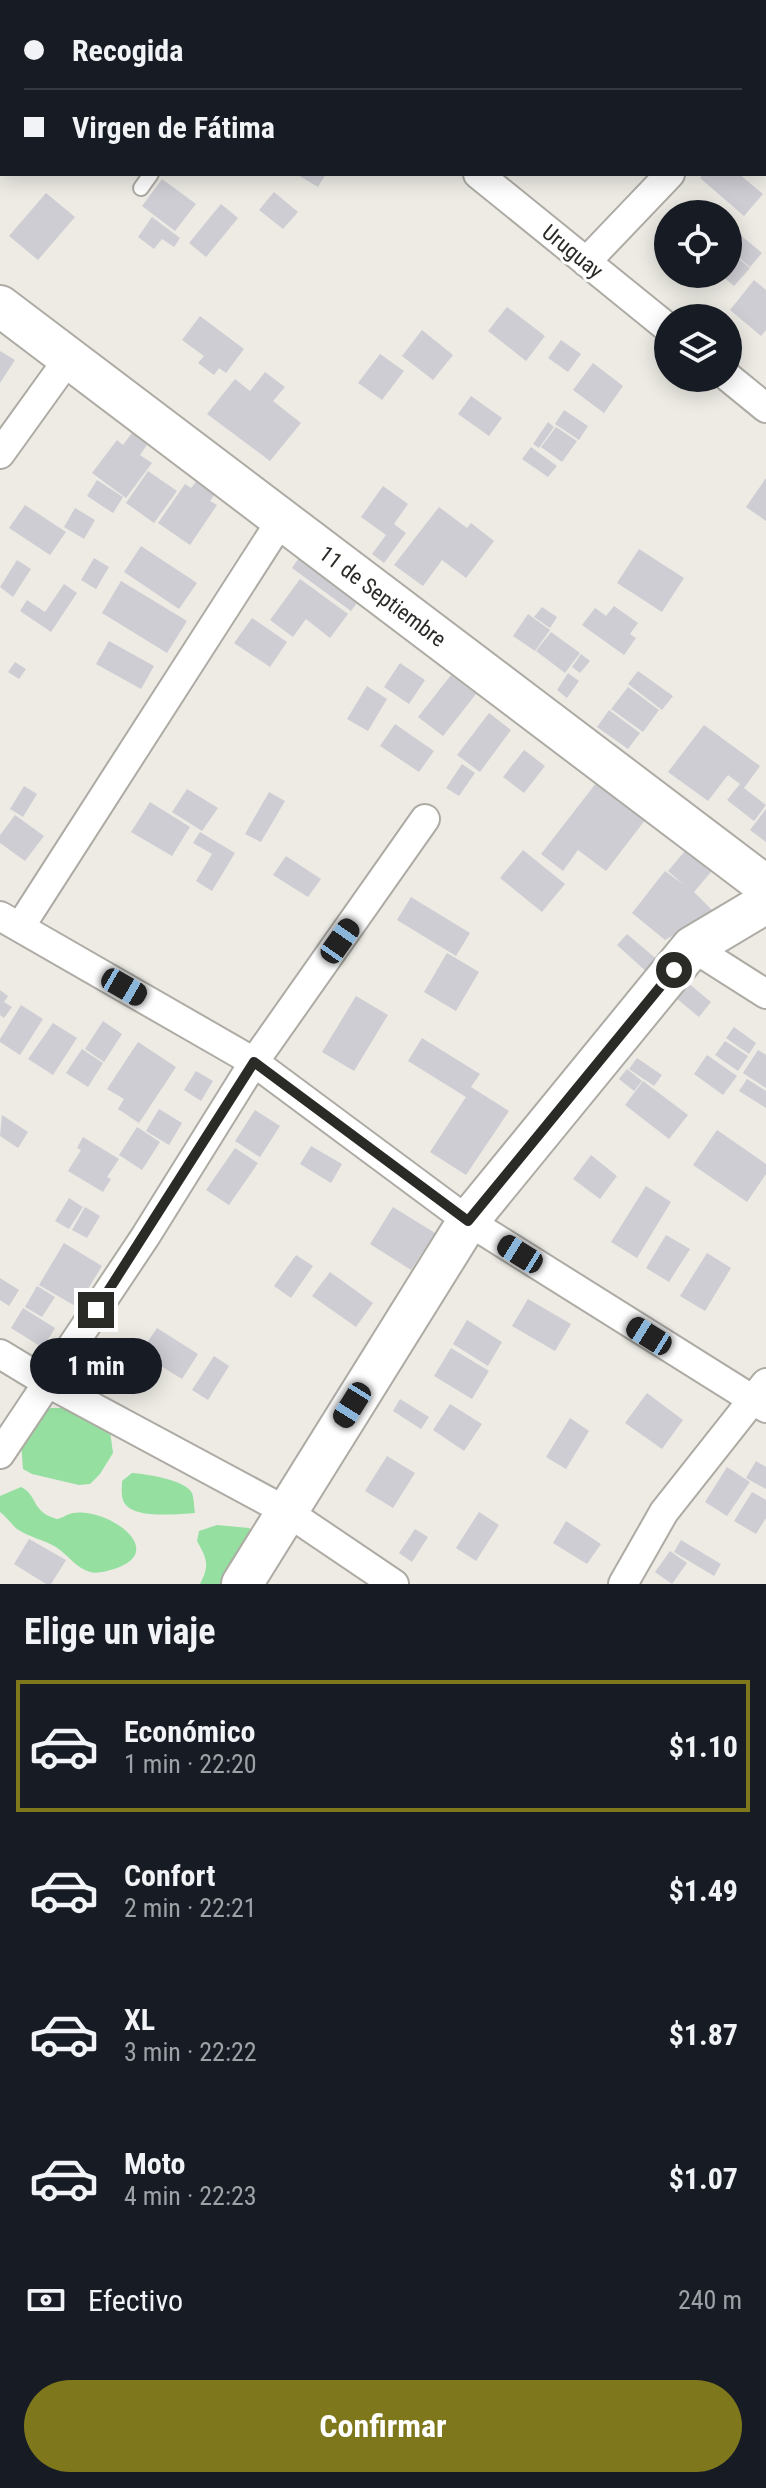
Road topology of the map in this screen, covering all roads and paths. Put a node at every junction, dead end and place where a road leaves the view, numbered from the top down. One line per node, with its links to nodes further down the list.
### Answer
1 (150, 176): 4 (lane)
2 (480, 176): 5 (street, Uruguay)
3 (668, 176): 5 (street)
4 (141, 188)
5 (586, 262): 7 (street, Uruguay)
6 (0, 306): 8 (main road, 11 de Septiembre)
7 (654, 317)
8 (69, 358): 11 (street); 12 (main road, 11 de Septiembre)
9 (742, 388): 10 (street)
10 (766, 408)
11 (0, 454)
12 (282, 519): 14 (main road, 11 de Septiembre); 16 (street)
13 (425, 819): 19 (street)
14 (766, 886)
15 (766, 903): 17 (main road)
16 (10, 922): 19 (street)
17 (692, 947): 18 (street); 20 (main road)
18 (766, 994)
19 (254, 1062): 20 (street); 22 (street)
20 (468, 1221): 23 (street); 25 (main road)
21 (0, 1354): 22 (street)
22 (48, 1383): 24 (street); 25 (street)
23 (761, 1397): 28 (street)
24 (0, 1454)
25 (286, 1511): 26 (main road); 27 (street)
26 (242, 1584)
27 (394, 1584)
28 (623, 1584)

